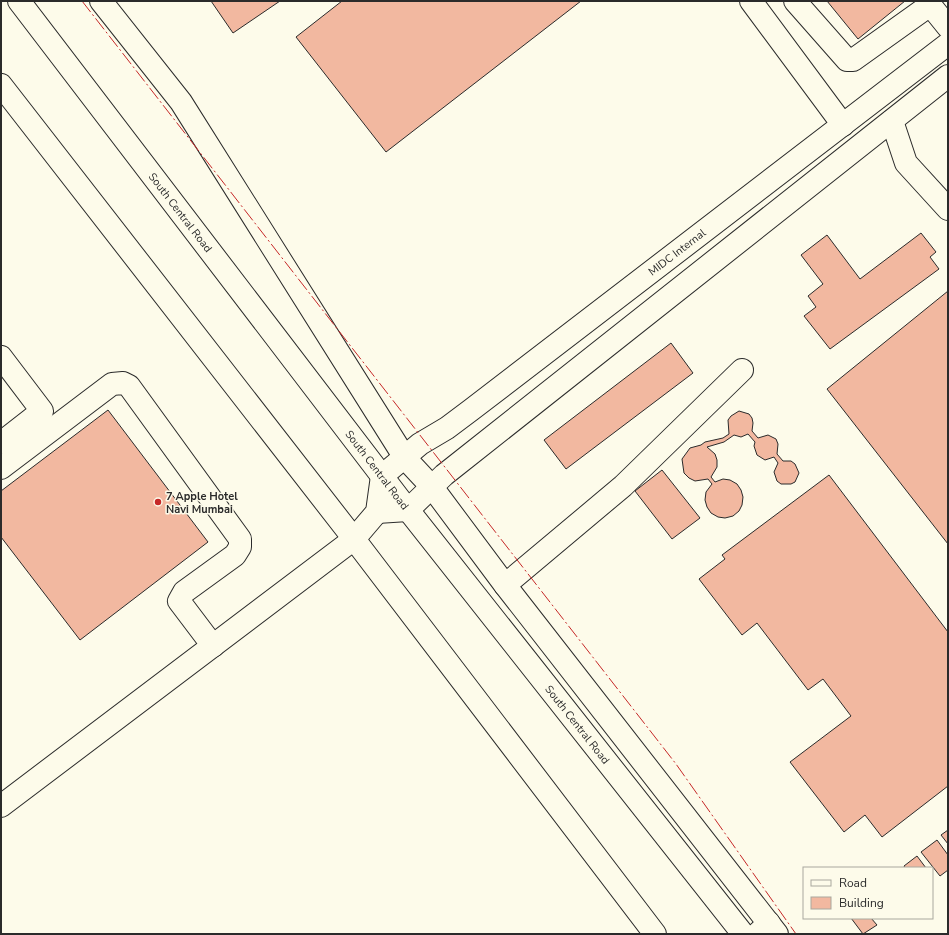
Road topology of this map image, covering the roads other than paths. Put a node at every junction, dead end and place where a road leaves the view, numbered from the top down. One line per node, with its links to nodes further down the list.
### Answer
1 (19, 1): 18 (street, South Central Road)
2 (100, 1): 16 (street)
3 (751, 1): 11 (street)
4 (795, 1): 5 (street)
5 (929, 3): 6 (street)
6 (948, 27)
7 (948, 44): 11 (street, MIDC Internal)
8 (948, 76): 10 (street)
9 (1, 85): 22 (street)
10 (892, 121): 12 (street); 19 (street)
11 (843, 125): 16 (street, MIDC Internal)
12 (948, 209)
13 (1, 357): 15 (street)
14 (742, 370): 23 (street)
15 (1, 443)
16 (405, 458): 18 (street, MIDC Internal); 19 (street)
17 (1, 468): 24 (street)
18 (382, 476): 20 (street, South Central Road); 21 (street)
19 (432, 487): 20 (street); 23 (street)
20 (408, 510): 21 (street); 28 (street, South Central Road)
21 (377, 512): 22 (street)
22 (354, 539): 24 (street); 27 (street)
23 (505, 585): 26 (street)
24 (213, 646): 25 (street)
25 (1, 806)
26 (768, 930)
27 (655, 934)
28 (743, 934)

